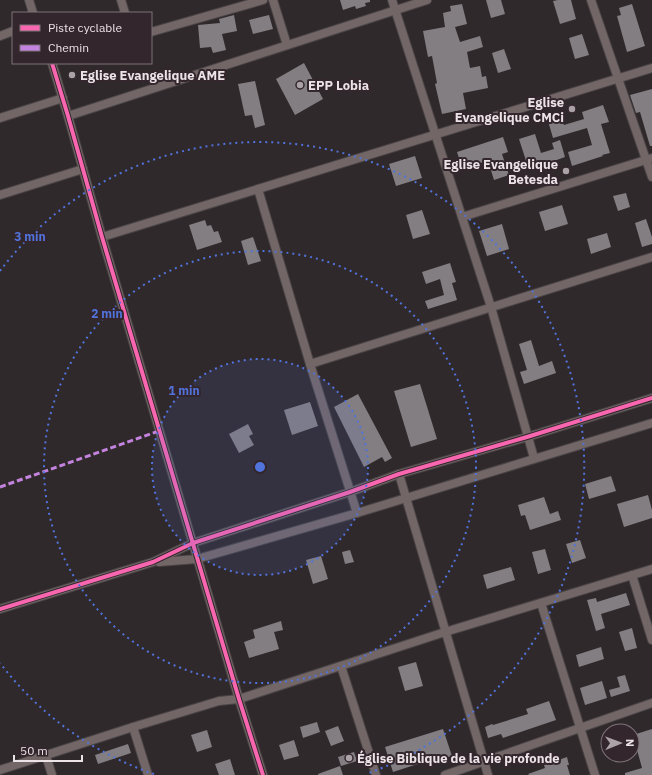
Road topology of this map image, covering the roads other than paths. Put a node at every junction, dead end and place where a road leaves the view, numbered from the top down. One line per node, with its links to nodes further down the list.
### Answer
1 (29, 0): 9 (street)
2 (120, 0): 10 (street)
3 (263, 0): 12 (street)
4 (273, 0): 14 (street)
5 (392, 0): 8 (street)
6 (428, 0): 8 (street)
7 (591, 0): 17 (street)
8 (395, 10): 14 (street); 21 (street)
9 (33, 12)
10 (125, 12)
11 (12, 31): 13 (street)
12 (152, 32)
13 (0, 36)
14 (287, 45): 19 (street)
15 (52, 64): 18 (street)
16 (652, 68): 17 (street)
17 (618, 79): 21 (street); 22 (street)
18 (63, 98): 19 (street); 20 (street)
19 (68, 116): 23 (street)
20 (0, 118)
21 (434, 134): 25 (street); 27 (street)
22 (649, 159): 24 (street); 27 (street)
23 (83, 169): 26 (street); 28 (street)
24 (652, 177)
25 (258, 189): 28 (street); 31 (street)
26 (0, 196)
27 (462, 217): 30 (street)
28 (102, 237): 40 (street)
29 (652, 257): 30 (street)
30 (491, 308): 31 (street); 34 (street)
31 (310, 364): 37 (street)
32 (652, 398): 34 (street)
33 (652, 423): 35 (street)
34 (527, 438): 35 (street); 36 (street)
35 (534, 458): 38 (street)
36 (399, 474): 37 (street); 38 (street)
37 (350, 492): 39 (street); 40 (street)
38 (406, 498): 39 (street); 47 (street)
39 (357, 513): 41 (street)
40 (193, 543): 41 (street); 42 (street)
41 (197, 559): 42 (street); 50 (street)
42 (153, 562): 46 (street)
43 (652, 569): 44 (street)
44 (632, 574): 45 (street); 48 (street)
45 (541, 603): 47 (street); 53 (street)
46 (0, 609)
47 (445, 632): 49 (street); 55 (street)
48 (652, 640)
49 (341, 666): 50 (street); 60 (street)
50 (239, 699): 52 (street); 59 (street)
51 (652, 704): 53 (street)
52 (133, 727): 54 (street); 58 (street)
53 (580, 729): 55 (street); 63 (street)
54 (46, 756): 56 (street); 57 (street)
55 (484, 762): 61 (street); 62 (street)
56 (0, 770)
57 (52, 775)
58 (148, 775)
59 (263, 775)
60 (376, 775)
61 (445, 775)
62 (488, 775)
63 (595, 775)

